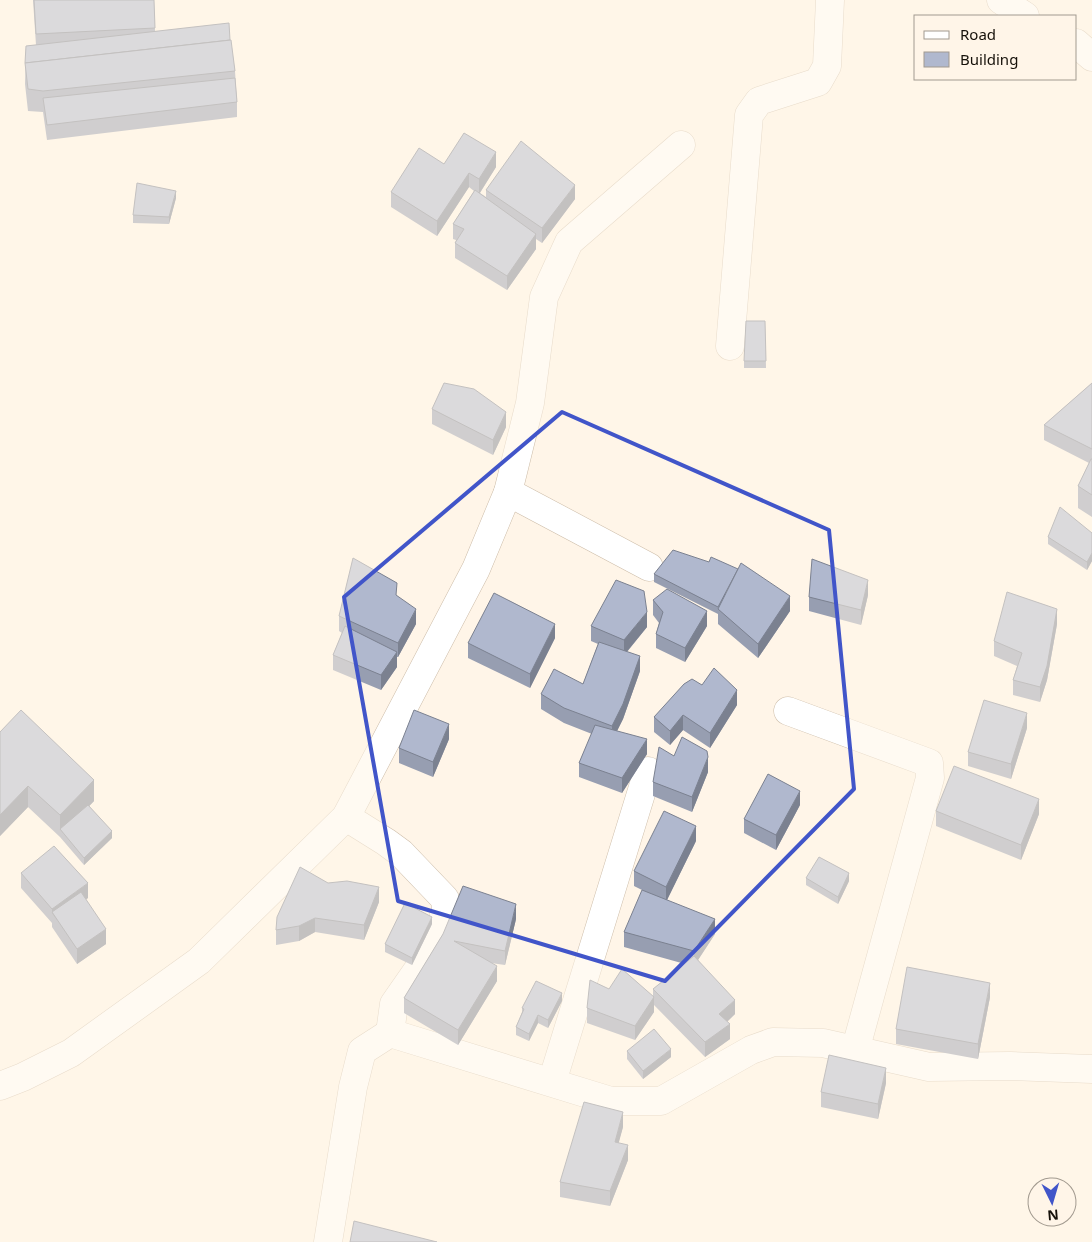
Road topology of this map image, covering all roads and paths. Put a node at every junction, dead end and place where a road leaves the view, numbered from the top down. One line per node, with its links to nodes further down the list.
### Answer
1 (830, 0): 9 (street)
2 (1002, 0): 4 (street)
3 (1032, 0): 5 (street)
4 (1023, 15)
5 (1032, 15)
6 (1077, 44): 7 (street)
7 (1092, 58)
8 (681, 145): 10 (street)
9 (730, 346)
10 (508, 492): 11 (street); 14 (street)
11 (649, 567)
12 (788, 711): 16 (street)
13 (648, 771): 18 (street)
14 (346, 817): 15 (street); 19 (street)
15 (390, 1033): 18 (street); 20 (street)
16 (855, 1050): 17 (street); 18 (street)
17 (1092, 1069)
18 (552, 1082)
19 (0, 1086)
20 (328, 1242)

